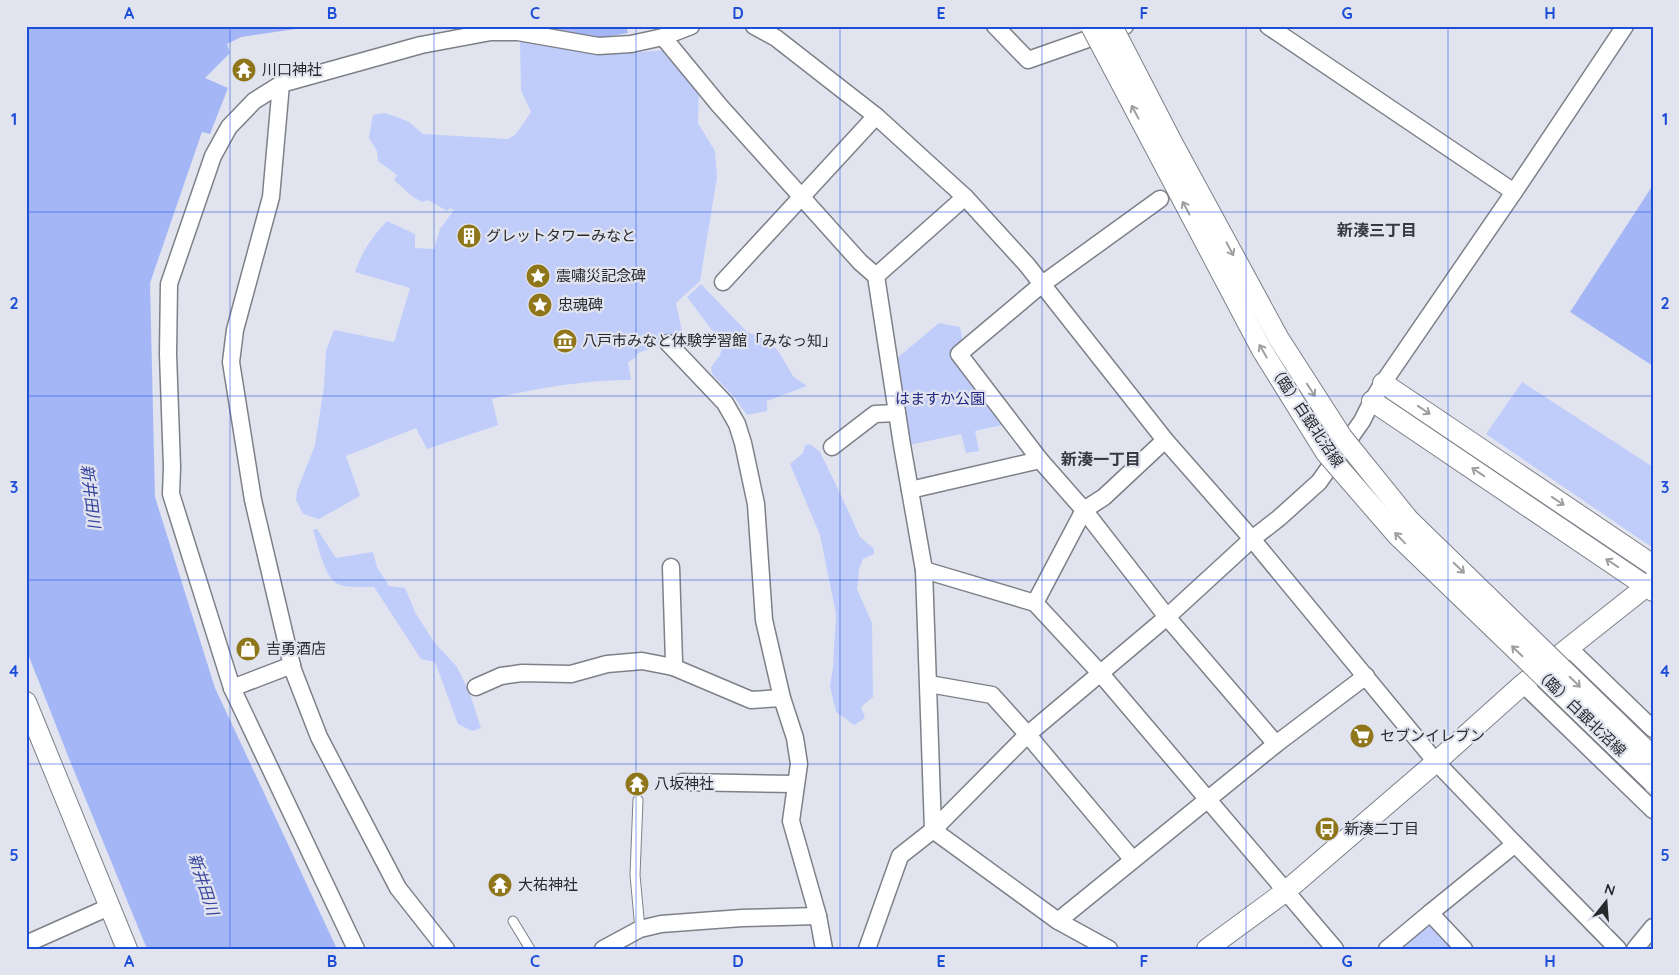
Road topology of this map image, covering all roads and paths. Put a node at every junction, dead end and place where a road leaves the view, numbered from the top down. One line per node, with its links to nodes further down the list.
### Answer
1 (691, 26): 9 (street)
2 (754, 26): 11 (street)
3 (995, 26): 6 (street)
4 (1091, 26): 52 (street, （臨）白銀北沼線, one-way to 4, bridge)
5 (1112, 26): 49 (street, （臨）白銀北沼線, one-way to 49, bridge)
6 (1125, 26)
7 (1268, 26): 12 (street)
8 (1625, 26): 12 (street)
9 (663, 37): 10 (street); 13 (street)
10 (281, 84): 36 (street); 43 (street)
11 (876, 116): 13 (street); 14 (street)
12 (1514, 192): 20 (street)
13 (801, 196): 16 (street); 17 (street)
14 (965, 197): 16 (street); 18 (street)
15 (1160, 199): 18 (street)
16 (876, 276): 22 (street)
17 (723, 282)
18 (1041, 285): 23 (street); 25 (street)
19 (668, 343): 44 (street)
20 (1383, 383): 21 (street); 29 (street, one-way to 29)
21 (1372, 401): 28 (street); 32 (street, one-way to 21)
22 (897, 413): 24 (street); 26 (street)
23 (1165, 440): 27 (street); 28 (street)
24 (832, 447)
25 (1040, 460): 26 (street); 27 (street)
26 (910, 490): 31 (street)
27 (1084, 510): 33 (street); 34 (street)
28 (1252, 539): 34 (street); 39 (street)
29 (1653, 565)
30 (671, 567): 37 (street)
31 (924, 570): 33 (street); 40 (street)
32 (1650, 586): 35 (street)
33 (1035, 603): 38 (street)
34 (1167, 617): 38 (street); 48 (street)
35 (1568, 647): 41 (street); 46 (street)
36 (292, 665): 43 (street); 71 (street)
37 (673, 667): 42 (street); 44 (street)
38 (1101, 674): 47 (street); 55 (street)
39 (1366, 676): 48 (street); 50 (street)
40 (929, 684): 47 (street); 57 (street)
41 (1523, 684): 50 (street); 56 (street)
42 (476, 687)
43 (232, 688): 70 (street)
44 (782, 698): 53 (street)
45 (27, 707): 61 (street)
46 (1653, 729)
47 (1028, 735): 57 (street); 59 (street)
48 (1276, 744): 55 (street)
49 (1653, 758)
50 (1436, 762): 58 (street); 60 (street)
51 (682, 782): 53 (street)
52 (1653, 782)
53 (795, 784): 63 (street)
54 (638, 800): 67 (lane)
55 (1209, 800): 59 (street); 60 (street)
56 (1653, 810)
57 (933, 830): 65 (street); 75 (street)
58 (1515, 844): 62 (street); 81 (street)
59 (1134, 860): 65 (street)
60 (1286, 891): 77 (street); 78 (street)
61 (110, 907): 68 (street); 69 (street)
62 (1430, 912): 79 (street); 80 (street)
63 (818, 916): 67 (street); 74 (street)
64 (513, 921): 72 (lane)
65 (1058, 921): 76 (street)
66 (1653, 927): 82 (street)
67 (640, 929): 73 (street)
68 (26, 944)
69 (127, 949)
70 (356, 949)
71 (446, 949)
72 (530, 949)
73 (605, 949)
74 (824, 949)
75 (867, 949)
76 (1109, 949)
77 (1207, 949)
78 (1335, 949)
79 (1387, 949)
80 (1464, 949)
81 (1618, 949)
82 (1635, 949)

